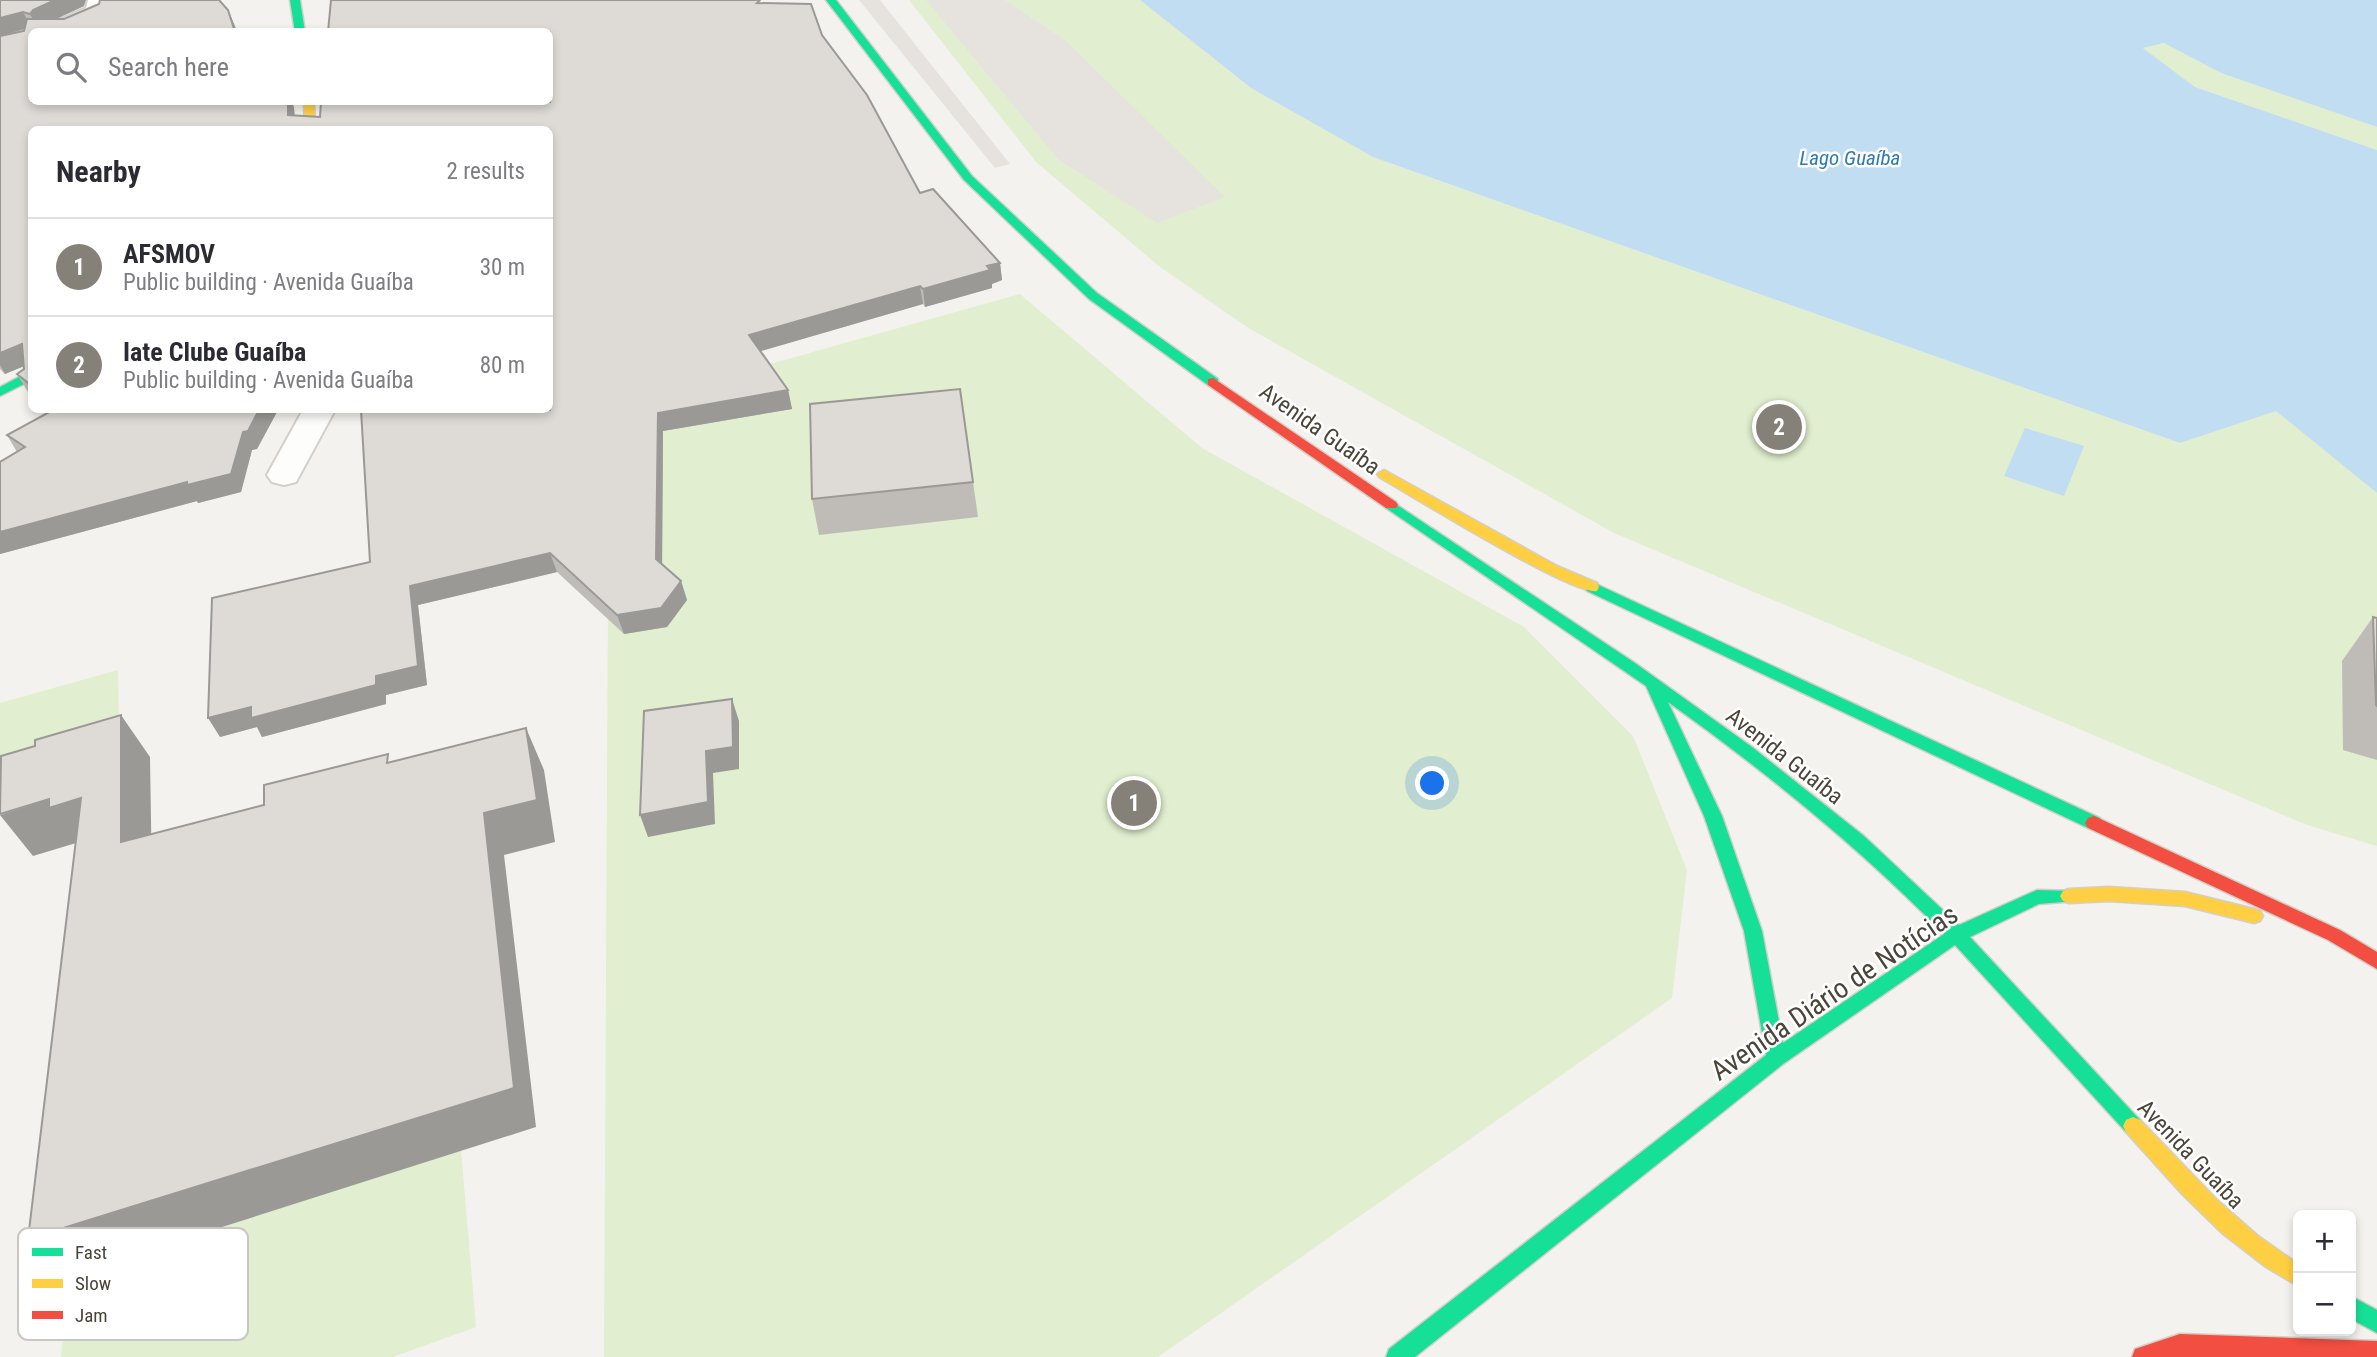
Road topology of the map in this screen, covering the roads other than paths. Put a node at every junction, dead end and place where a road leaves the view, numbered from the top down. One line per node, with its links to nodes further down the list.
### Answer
1 (99, 0): 4 (street)
2 (295, 0): 5 (main road)
3 (831, 0): 8 (main road, Avenida Guaíba)
4 (62, 28)
5 (299, 28)
6 (309, 105): 7 (main road)
7 (310, 126)
8 (1172, 355): 12 (main road, Avenida Guaíba); 15 (main road, Avenida Guaíba)
9 (28, 376): 10 (main road)
10 (0, 392)
11 (317, 413): 14 (street)
12 (1338, 448)
13 (1374, 468): 17 (main road, Avenida Guaíba)
14 (284, 475)
15 (1652, 685): 16 (main road, Avenida Guaíba); 20 (main road)
16 (1956, 935): 17 (main road, Avenida Diário de Notícias); 20 (main road, Avenida Diário de Notícias); 21 (main road, Avenida Guaíba)
17 (2334, 935): 18 (main road, Avenida Diário de Notícias); 19 (main road, Avenida Guaíba)
18 (2377, 950)
19 (2377, 961)
20 (1776, 1058): 25 (main road, Avenida Diário de Notícias)
21 (2293, 1273)
22 (2356, 1310): 23 (main road)
23 (2377, 1322)
24 (2377, 1352): 26 (main road)
25 (1397, 1357)
26 (2143, 1357)

